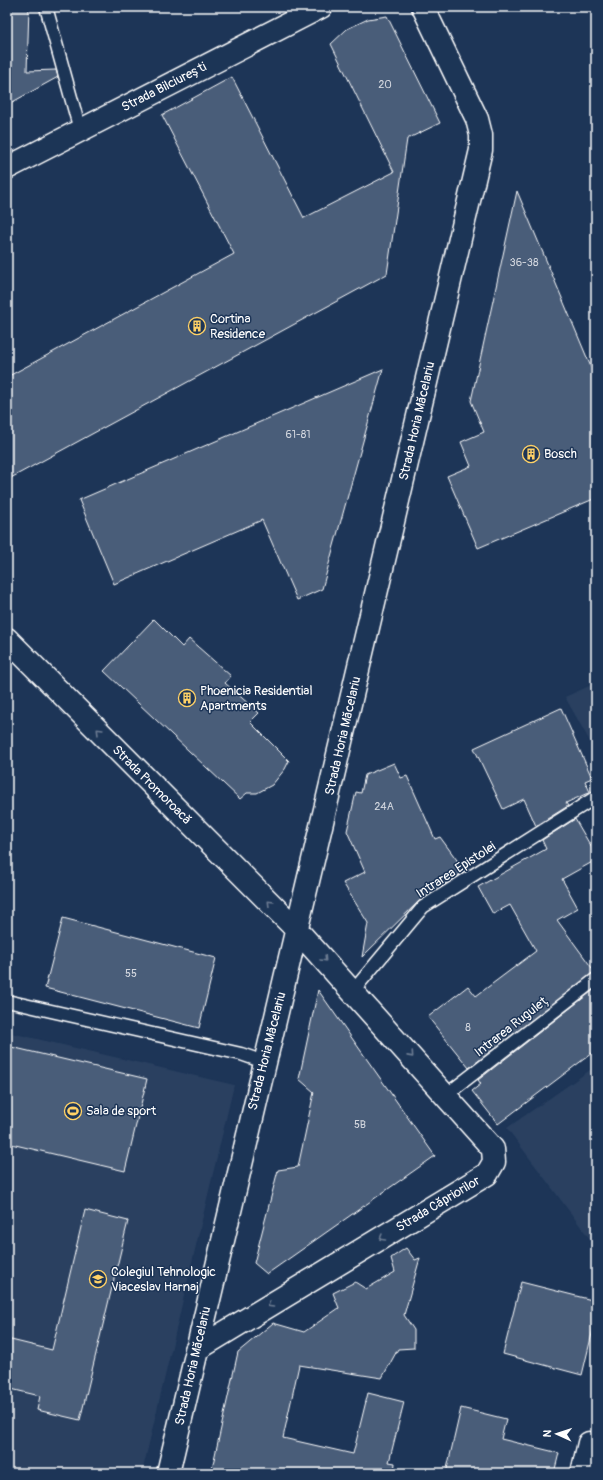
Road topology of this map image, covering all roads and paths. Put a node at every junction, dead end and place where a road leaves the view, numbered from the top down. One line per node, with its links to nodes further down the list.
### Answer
1 (46, 7): 4 (lane)
2 (321, 7): 4 (street, Strada Bilciurești)
3 (423, 7): 8 (street, Strada Horia Măcelariu)
4 (80, 130): 5 (street, Strada Bilciurești)
5 (7, 168)
6 (7, 639): 8 (street, Strada Promoroacă, one-way to 6)
7 (596, 797): 10 (lane, Intrarea Epistolei)
8 (297, 930): 10 (street, Strada Căpriorilor, one-way to 10); 12 (street, Strada Horia Măcelariu)
9 (596, 978): 13 (lane, Intrarea Ruguleț)
10 (353, 991): 13 (street, Strada Căpriorilor, one-way to 13)
11 (7, 1001): 12 (lane)
12 (264, 1062): 14 (street, Strada Horia Măcelariu)
13 (446, 1095): 14 (street, Strada Căpriorilor, one-way to 14)
14 (196, 1350): 16 (street, Strada Horia Măcelariu)
15 (589, 1442): 17 (street)
16 (168, 1473)
17 (582, 1473)

